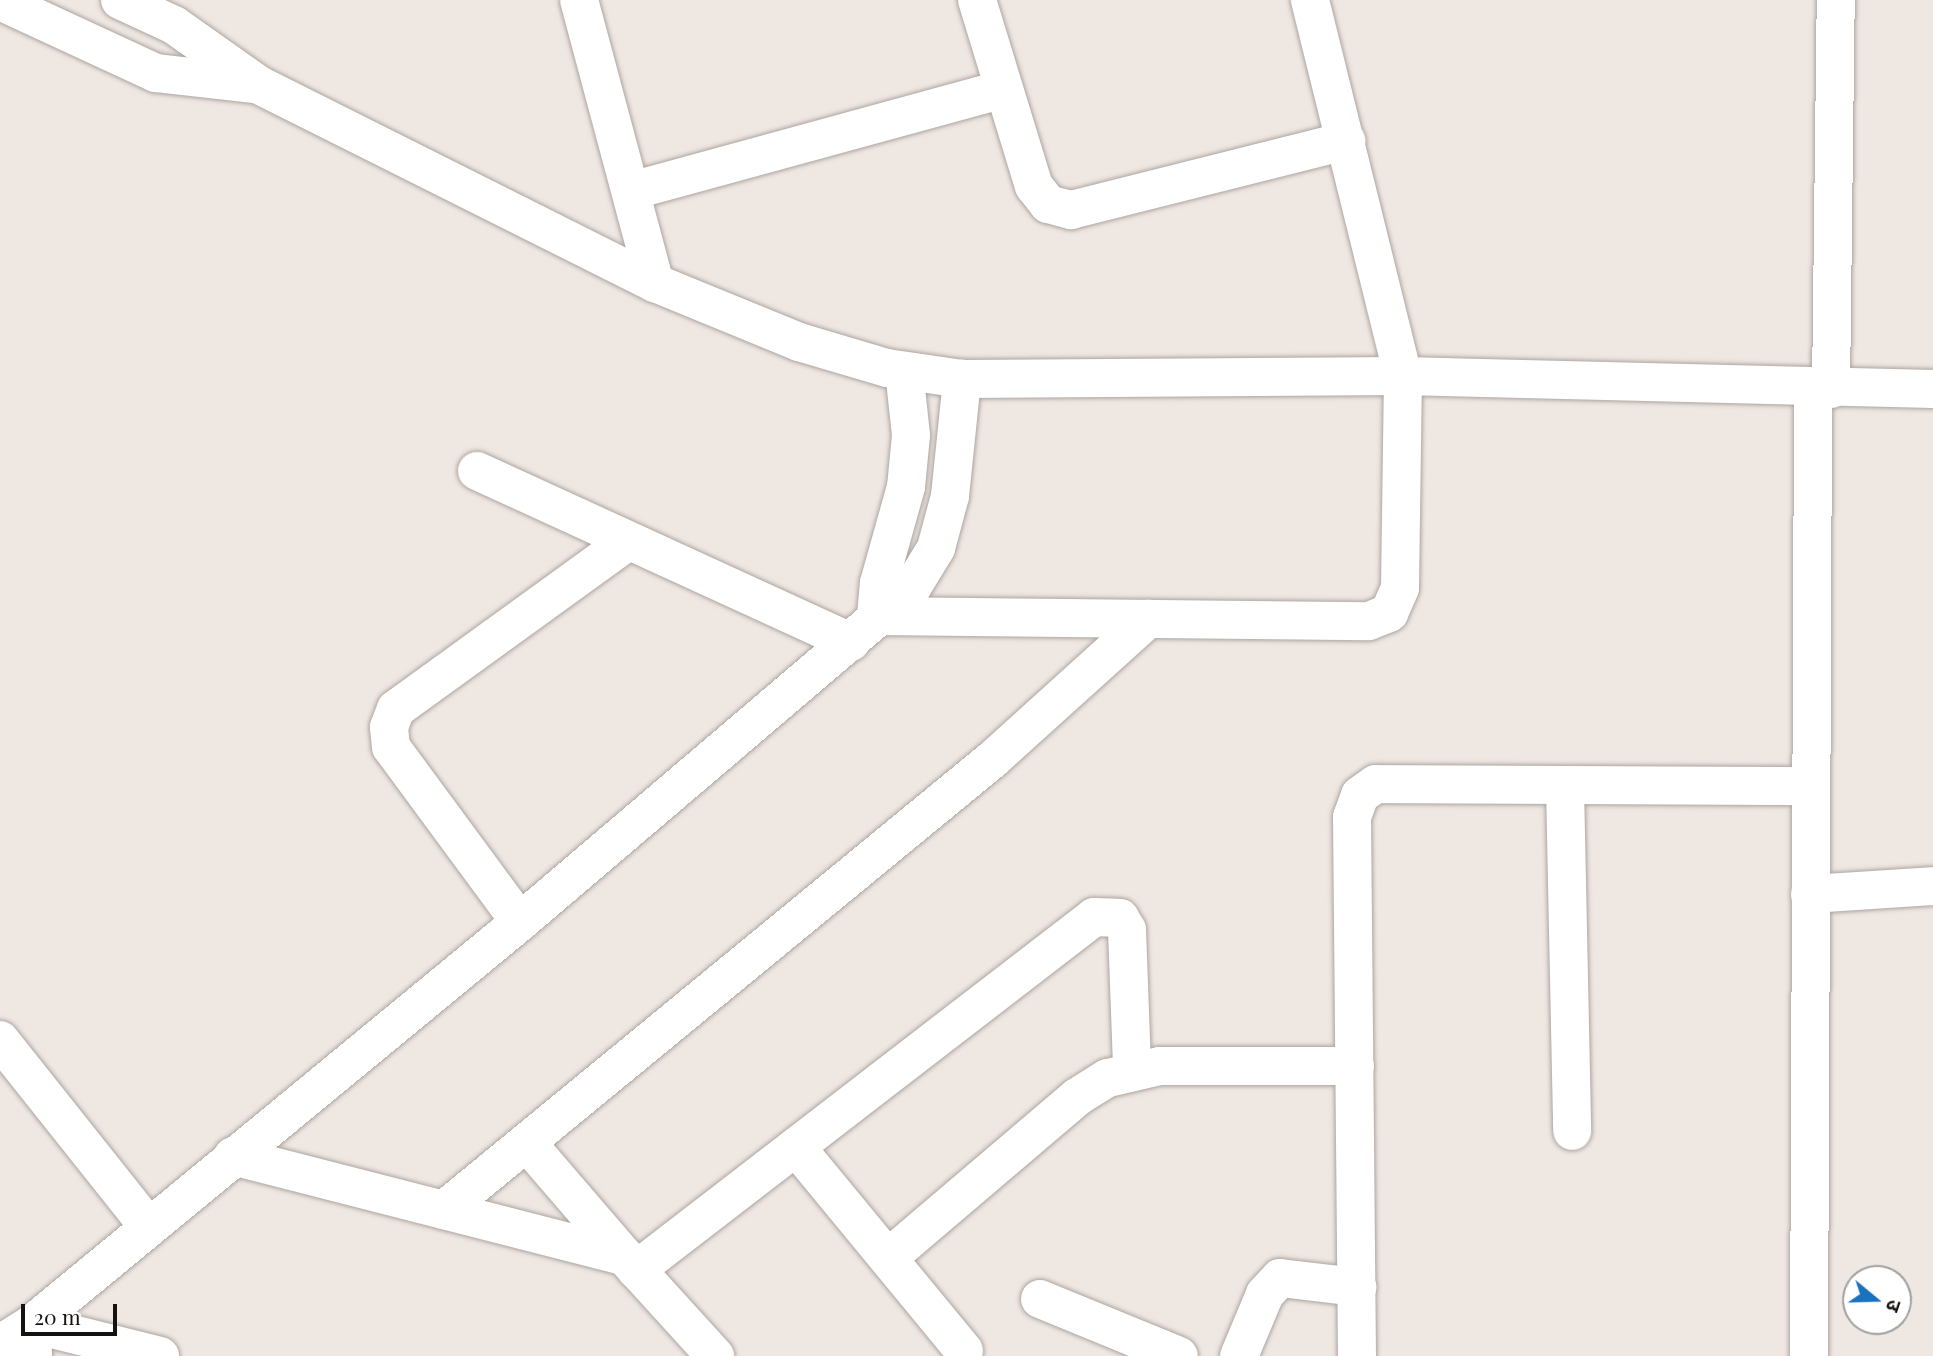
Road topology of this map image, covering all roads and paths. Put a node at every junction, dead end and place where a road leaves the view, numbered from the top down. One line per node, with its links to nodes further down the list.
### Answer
1 (120, 0): 7 (street)
2 (579, 0): 10 (street)
3 (977, 0): 8 (street)
4 (1310, 0): 9 (street)
5 (1836, 0): 15 (street)
6 (1, 2): 7 (street)
7 (259, 85): 11 (street)
8 (1001, 90): 9 (street); 10 (street)
9 (1346, 141): 13 (street)
10 (631, 191): 11 (street)
11 (655, 283): 12 (street)
12 (904, 371): 14 (street); 17 (street)
13 (1403, 376): 14 (street); 15 (street); 21 (street)
14 (962, 379): 18 (street)
15 (1822, 389): 16 (street); 23 (street)
16 (1933, 389)
17 (911, 435): 18 (street); 22 (street)
18 (955, 443): 22 (street)
19 (477, 471): 20 (street)
20 (627, 542): 22 (street); 27 (street)
21 (1148, 618): 22 (street); 32 (street)
22 (863, 629): 27 (street)
23 (1811, 786): 24 (street); 26 (street)
24 (1565, 788): 29 (street); 31 (street)
25 (1933, 886): 26 (street)
26 (1810, 894): 49 (street)
27 (520, 922): 34 (street)
28 (0, 1040): 36 (street)
29 (1355, 1066): 30 (street); 39 (street)
30 (1132, 1069): 33 (street); 37 (street)
31 (1572, 1131)
32 (527, 1143): 35 (street); 38 (street)
33 (796, 1147): 37 (street); 38 (street)
34 (233, 1156): 35 (street); 36 (street)
35 (444, 1210): 38 (street)
36 (148, 1226): 41 (street)
37 (888, 1258): 43 (street)
38 (631, 1264): 45 (street)
39 (1357, 1287): 47 (street); 48 (street)
40 (1040, 1299): 46 (street)
41 (33, 1340): 42 (street); 44 (street)
42 (0, 1344)
43 (964, 1351)
44 (159, 1356)
45 (715, 1356)
46 (1179, 1356)
47 (1239, 1356)
48 (1357, 1356)
49 (1809, 1356)

